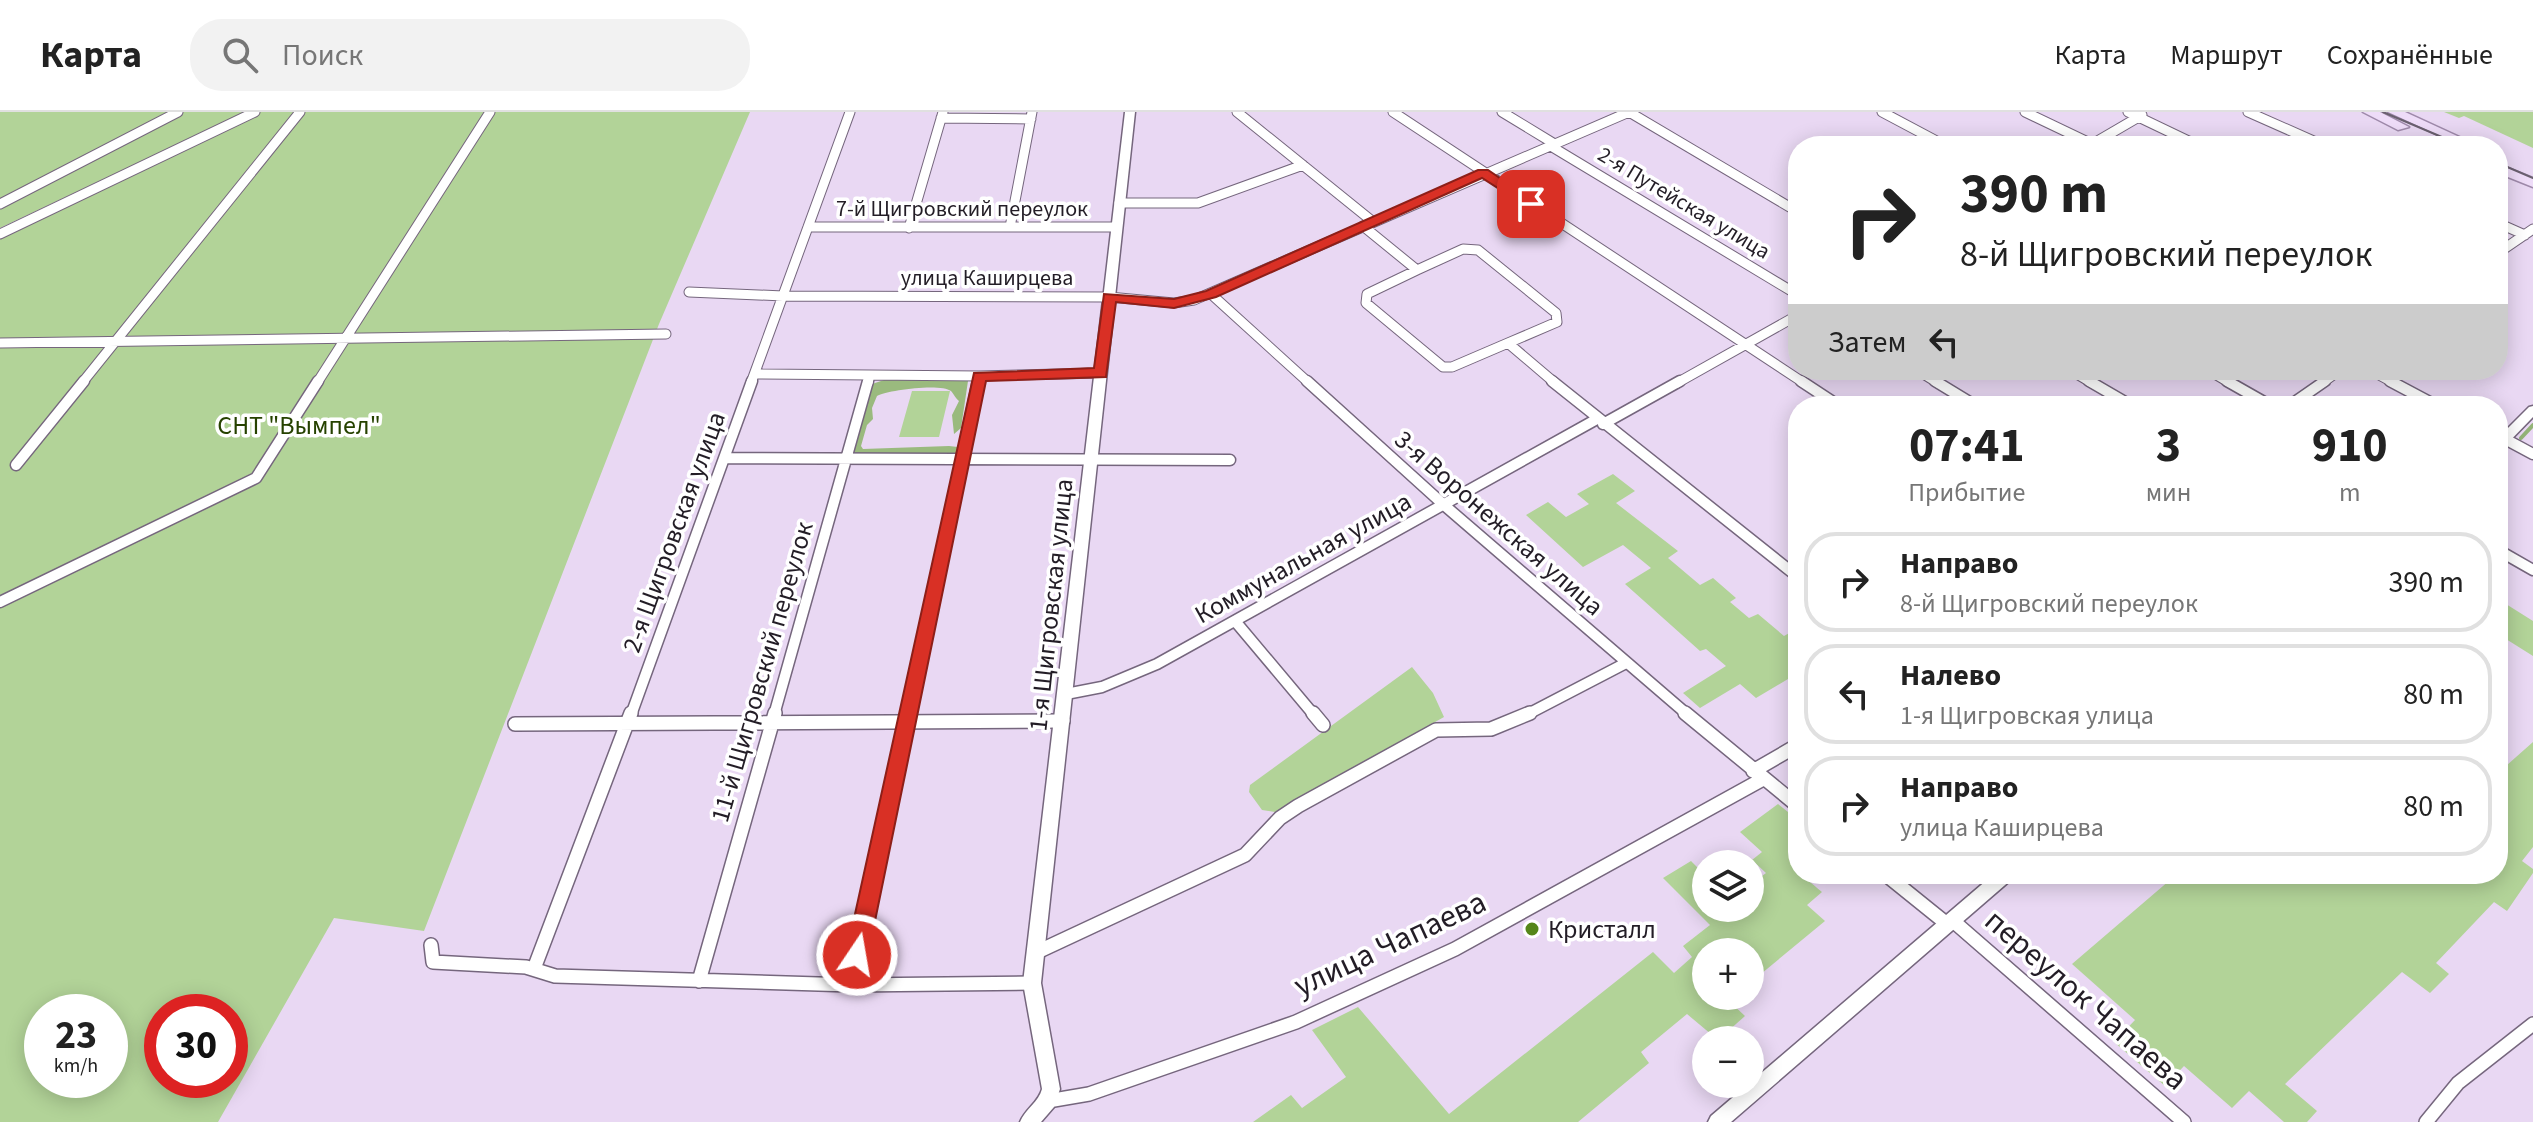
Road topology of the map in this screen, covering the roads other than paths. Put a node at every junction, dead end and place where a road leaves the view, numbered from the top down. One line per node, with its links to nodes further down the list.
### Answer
1 (178, 112): 35 (street)
2 (255, 112): 44 (street)
3 (300, 112): 55 (street)
4 (490, 112): 54 (street)
5 (850, 112): 39 (street, 2-я Щигровская улица)
6 (1130, 112): 34 (street, 1-я Щигровская улица)
7 (1237, 112): 29 (street)
8 (1393, 112): 32 (street)
9 (1502, 112): 27 (street, 2-я Путейская улица)
10 (1629, 112): 27 (street, улица Каширцева); 36 (street)
11 (1882, 112): 20 (street)
12 (2025, 112): 21 (street)
13 (2128, 112): 17 (street)
14 (2248, 112): 24 (street)
15 (2369, 112): 25 (main road)
16 (2394, 112): 26 (main road)
17 (2142, 114): 22 (street); 23 (street)
18 (942, 115): 19 (street); 42 (street)
19 (1032, 115): 40 (street)
20 (1927, 136)
21 (2073, 136)
22 (2106, 136)
23 (2181, 136)
24 (2302, 136)
25 (2425, 136)
26 (2450, 136)
27 (1551, 144): 32 (street, улица Каширцева); 47 (street, 2-я Путейская улица)
28 (2508, 161): 30 (main road)
29 (1303, 165): 34 (street); 37 (street)
30 (2533, 171)
31 (2508, 172): 33 (main road)
32 (1483, 173): 37 (street, улица Каширцева); 58 (street)
33 (2533, 183)
34 (1119, 203): 41 (street, 1-я Щигровская улица)
35 (0, 204)
36 (1788, 206)
37 (1368, 223): 46 (street); 49 (street, улица Каширцева)
38 (2508, 226): 43 (street)
39 (808, 227): 42 (street, 7-й Щигровский переулок); 50 (street, 2-я Щигровская улица)
40 (1010, 227): 41 (street, 7-й Щигровский переулок); 42 (street, 7-й Щигровский переулок)
41 (1116, 227): 51 (street, 1-я Щигровская улица)
42 (909, 228)
43 (2529, 232): 45 (street)
44 (0, 234)
45 (2508, 246)
46 (1417, 270): 57 (street); 57 (street)
47 (1788, 289)
48 (689, 292): 50 (street, улица Каширцева)
49 (1211, 294): 51 (street, улица Каширцева); 87 (street, 3-я Воронежская улица)
50 (783, 296): 51 (street, улица Каширцева); 61 (street, 2-я Щигровская улица)
51 (1109, 297): 59 (street, 1-я Щигровская улица)
52 (1788, 320): 58 (street, Коммунальная улица)
53 (666, 334): 54 (street)
54 (346, 337): 55 (street); 91 (street)
55 (115, 342): 56 (street); 86 (street)
56 (0, 343)
57 (1508, 343): 77 (street)
58 (1744, 344): 60 (street); 77 (street, Коммунальная улица)
59 (1101, 373): 63 (street); 83 (street, 1-я Щигровская улица)
60 (1788, 373)
61 (755, 374): 62 (street); 81 (street, 2-я Щигровская улица)
62 (870, 375): 63 (street); 82 (street, 11-й Щигровский переулок)
63 (979, 376): 84 (street)
64 (1799, 380): 70 (street)
65 (1933, 380): 71 (street)
66 (2087, 380): 72 (street)
67 (2226, 380): 73 (street)
68 (2326, 380): 74 (street)
69 (2389, 380): 75 (street)
70 (1824, 396)
71 (1960, 396)
72 (2115, 396)
73 (2254, 396)
74 (2303, 396)
75 (2418, 396)
76 (2533, 410): 78 (street)
77 (1600, 422): 87 (street, Коммунальная улица); 89 (street)
78 (2508, 435)
79 (2508, 445): 80 (street)
80 (2533, 454)
81 (725, 458): 82 (street); 98 (street, 2-я Щигровская улица)
82 (846, 458): 84 (street); 95 (street, 11-й Щигровский переулок)
83 (1091, 458): 84 (street); 85 (street); 94 (street, 1-я Щигровская улица)
84 (963, 459): 96 (street)
85 (1230, 460)
86 (16, 465)
87 (1444, 505): 92 (street, Коммунальная улица); 93 (street, 3-я Воронежская улица)
88 (2508, 556): 90 (street)
89 (1788, 569)
90 (2533, 570)
91 (0, 602)
92 (1235, 621): 94 (street, Коммунальная улица); 100 (street)
93 (1626, 663): 102 (street, 3-я Воронежская улица); 108 (street)
94 (1066, 694): 97 (street, 1-я Щигровская улица)
95 (771, 721): 96 (street); 98 (street); 110 (street, 11-й Щигровский переулок)
96 (907, 721): 97 (street); 112 (street)
97 (1063, 721): 108 (street, 1-я Щигровская улица)
98 (628, 722): 99 (street); 109 (street, 2-я Щигровская улица)
99 (515, 724)
100 (1323, 725)
101 (1788, 752): 102 (street, улица Чапаева)
102 (1758, 775): 103 (street); 114 (street, улица Чапаева)
103 (1788, 798)
104 (1898, 884): 106 (street, переулок Чапаева)
105 (1994, 884): 106 (street)
106 (1949, 922): 116 (street); 117 (street, переулок Чапаева)
107 (431, 945): 109 (street)
108 (1035, 953): 111 (street, 1-я Щигровская улица)
109 (535, 966): 110 (street)
110 (699, 981): 112 (street)
111 (1032, 983): 112 (street); 114 (street, 1-я Щигровская улица)
112 (851, 985)
113 (2533, 1024): 118 (street)
114 (1048, 1101): 115 (street)
115 (1029, 1122)
116 (1717, 1122)
117 (2184, 1122)
118 (2426, 1122)

